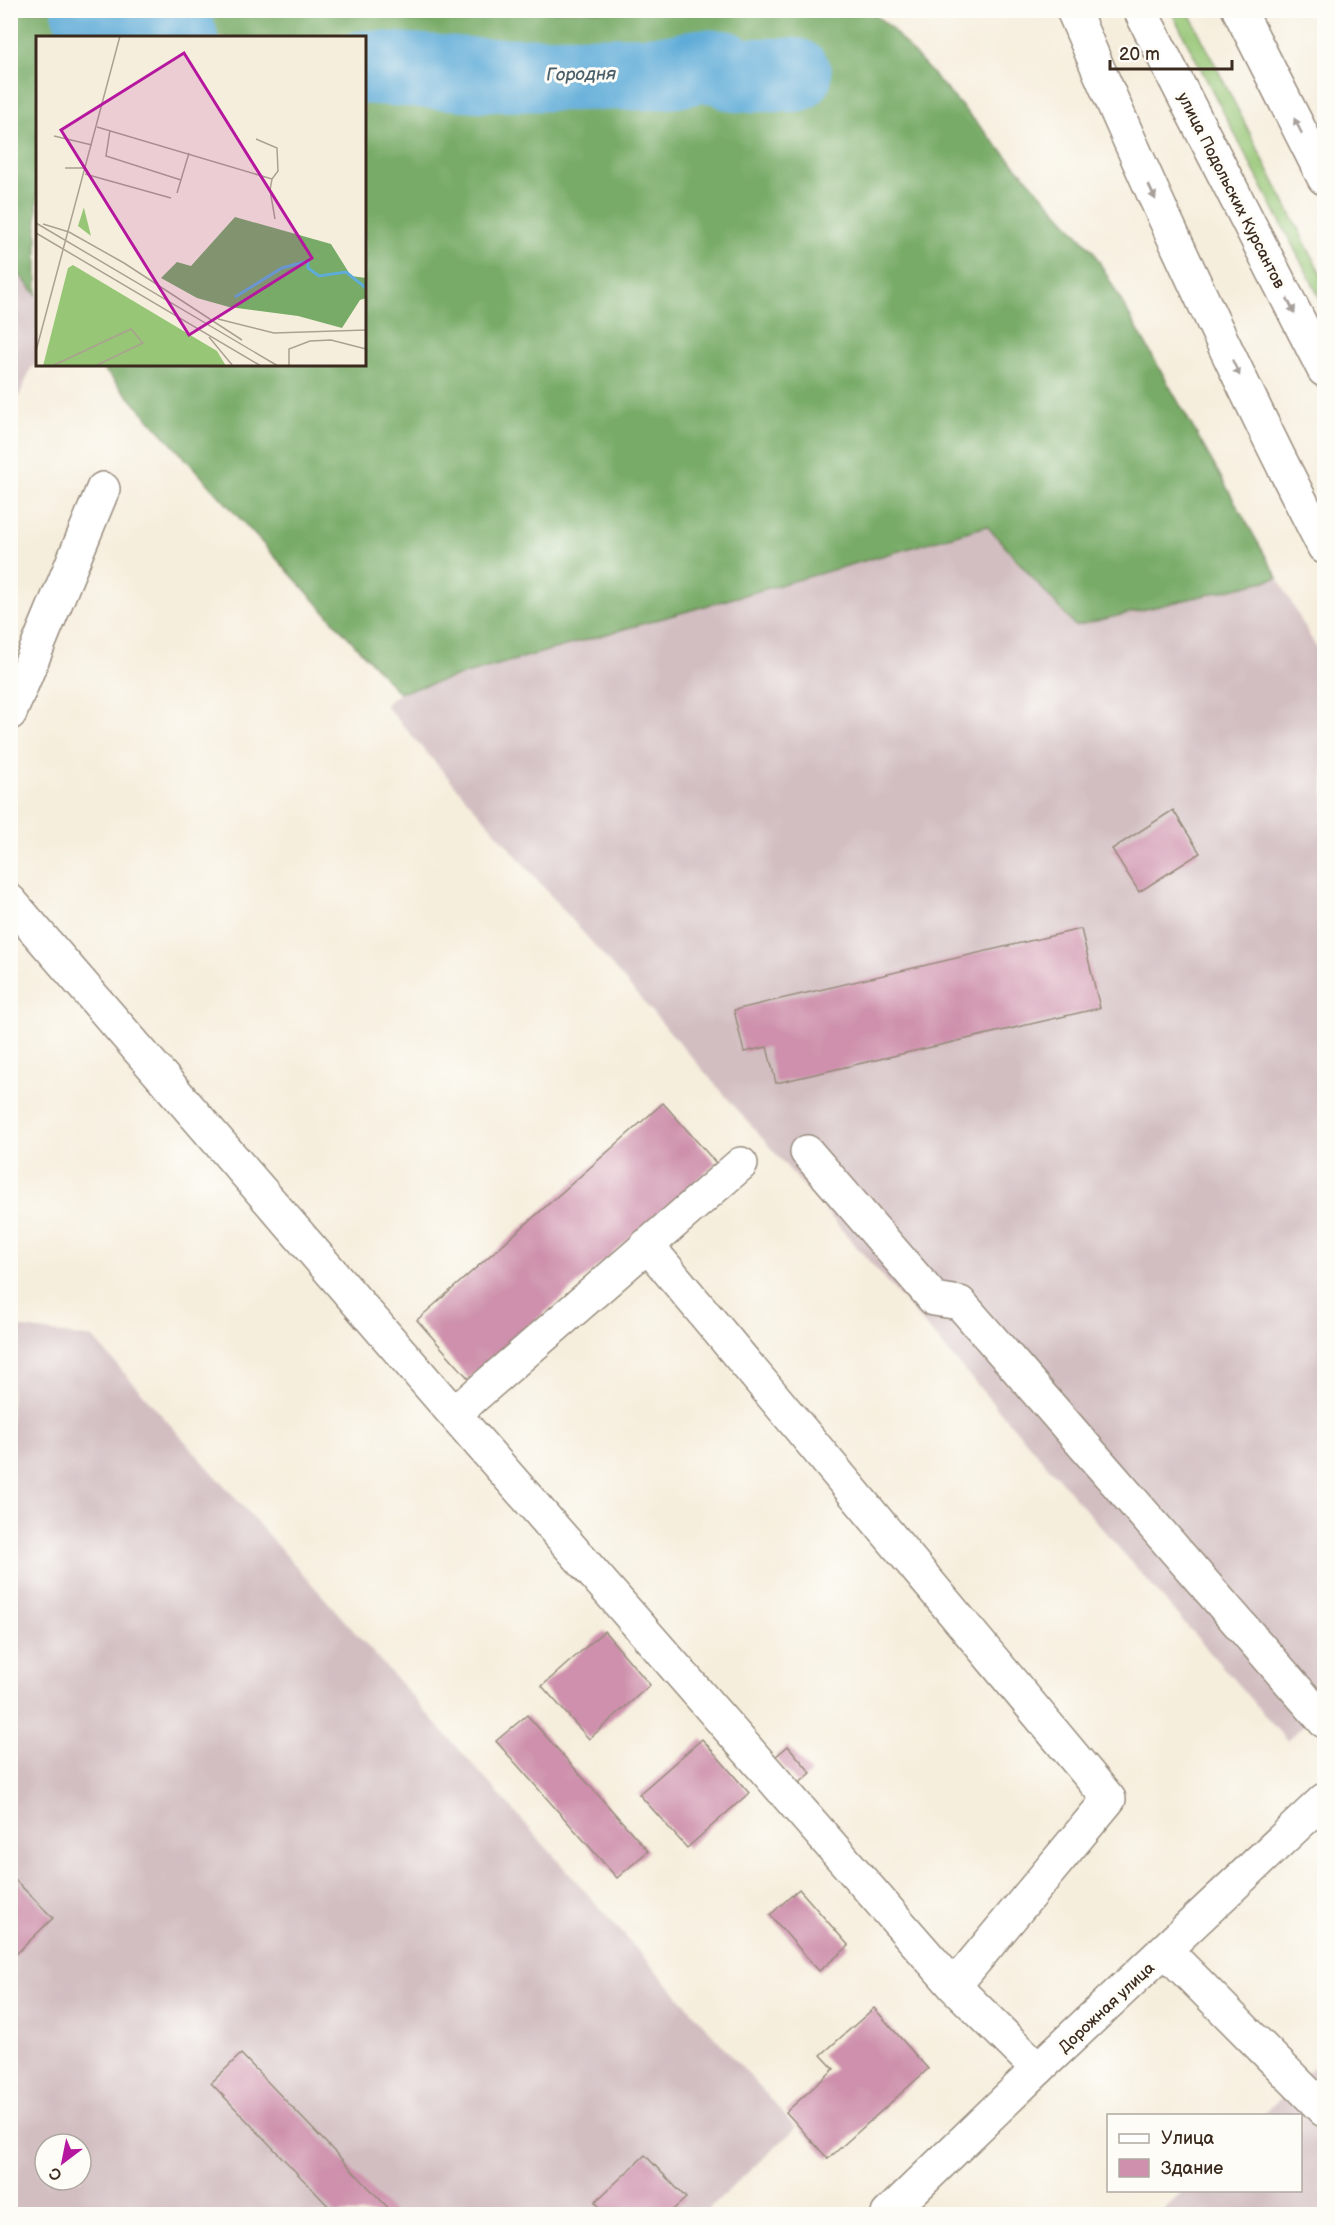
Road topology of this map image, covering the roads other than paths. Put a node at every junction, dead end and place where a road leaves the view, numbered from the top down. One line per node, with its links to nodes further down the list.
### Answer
1 (1051, 10): 5 (main road)
2 (1073, 10): 5 (main road)
3 (1140, 10): 7 (main road, улица Подольских Курсантов, one-way to 7)
4 (1239, 10): 6 (main road, one-way to 4)
5 (1127, 139): 9 (main road, one-way to 9)
6 (1324, 178)
7 (1324, 370)
8 (103, 489): 10 (main road)
9 (1324, 547)
10 (10, 713)
11 (10, 901): 15 (main road)
12 (807, 1152): 16 (main road)
13 (741, 1164): 14 (main road)
14 (647, 1245): 15 (main road); 19 (main road)
15 (454, 1414): 19 (main road)
16 (1324, 1721)
17 (1323, 1802): 18 (main road, Дорожная улица)
18 (1166, 1951): 20 (main road, Дорожная улица); 21 (main road)
19 (954, 1986): 20 (main road)
20 (1038, 2069): 22 (main road, Дорожная улица)
21 (1324, 2110)
22 (888, 2214)

